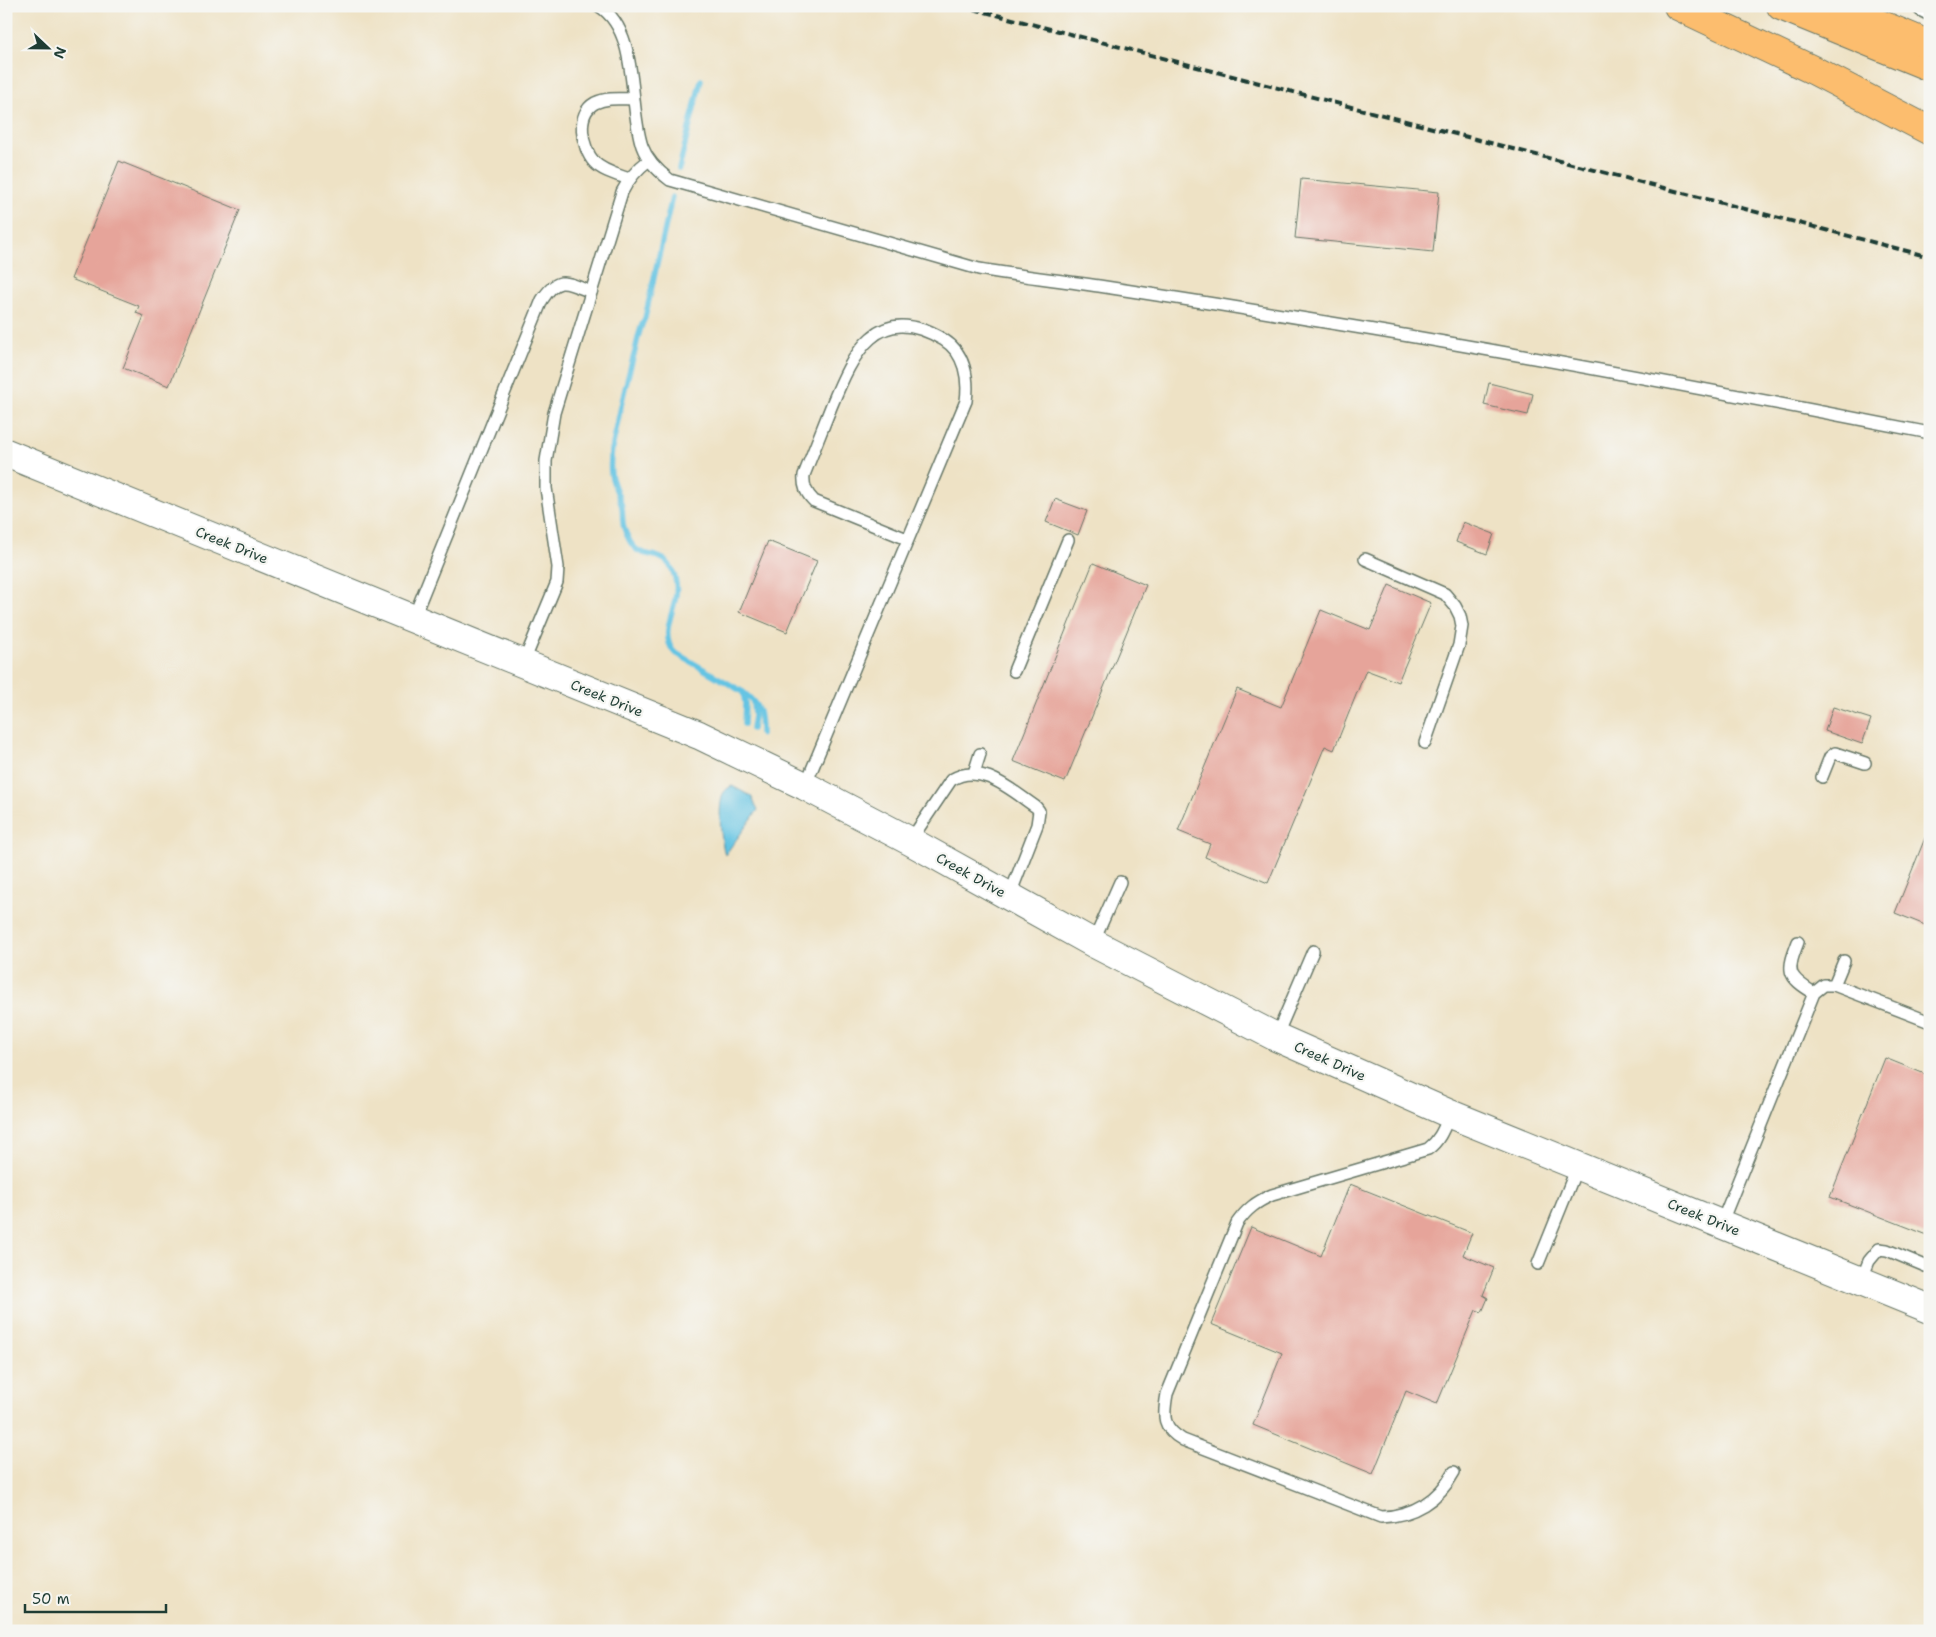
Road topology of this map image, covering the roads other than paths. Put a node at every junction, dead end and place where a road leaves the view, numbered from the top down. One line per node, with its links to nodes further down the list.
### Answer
1 (599, 6): 9 (lane)
2 (1678, 6): 10 (main road)
3 (1781, 6): 8 (main road)
4 (1837, 6): 7 (main road)
5 (1924, 6): 6 (street)
6 (1930, 10)
7 (1930, 45)
8 (1930, 67)
9 (633, 100): 11 (lane); 12 (lane)
10 (1930, 131)
11 (649, 160): 12 (lane); 14 (lane)
12 (629, 179): 13 (lane)
13 (591, 292): 19 (lane); 20 (lane)
14 (1930, 433)
15 (6, 452): 19 (street, Creek Drive)
16 (907, 539): 16 (lane); 27 (lane)
17 (1068, 540): 21 (lane)
18 (1365, 558): 22 (lane)
19 (413, 619): 20 (street, Creek Drive)
20 (523, 664): 27 (street, Creek Drive)
21 (1014, 671)
22 (1425, 743)
23 (980, 754): 25 (lane)
24 (1865, 763): 26 (lane)
25 (974, 773): 28 (lane); 30 (lane)
26 (1822, 777)
27 (805, 786): 28 (street, Creek Drive)
28 (910, 841): 30 (street, Creek Drive)
29 (1120, 882): 32 (lane)
30 (1009, 897): 32 (street, Creek Drive)
31 (1798, 942): 36 (lane)
32 (1093, 943): 38 (street, Creek Drive)
33 (1313, 951): 38 (lane)
34 (1844, 961): 35 (lane)
35 (1834, 985): 36 (lane); 37 (lane)
36 (1814, 993): 41 (lane)
37 (1930, 1022)
38 (1276, 1036): 39 (street, Creek Drive)
39 (1450, 1114): 40 (street, Creek Drive); 46 (lane)
40 (1578, 1165): 41 (street, Creek Drive); 42 (lane)
41 (1721, 1224): 44 (street, Creek Drive)
42 (1538, 1264)
43 (1930, 1268): 44 (lane)
44 (1861, 1281): 45 (street, Creek Drive)
45 (1930, 1309)
46 (1454, 1472)

